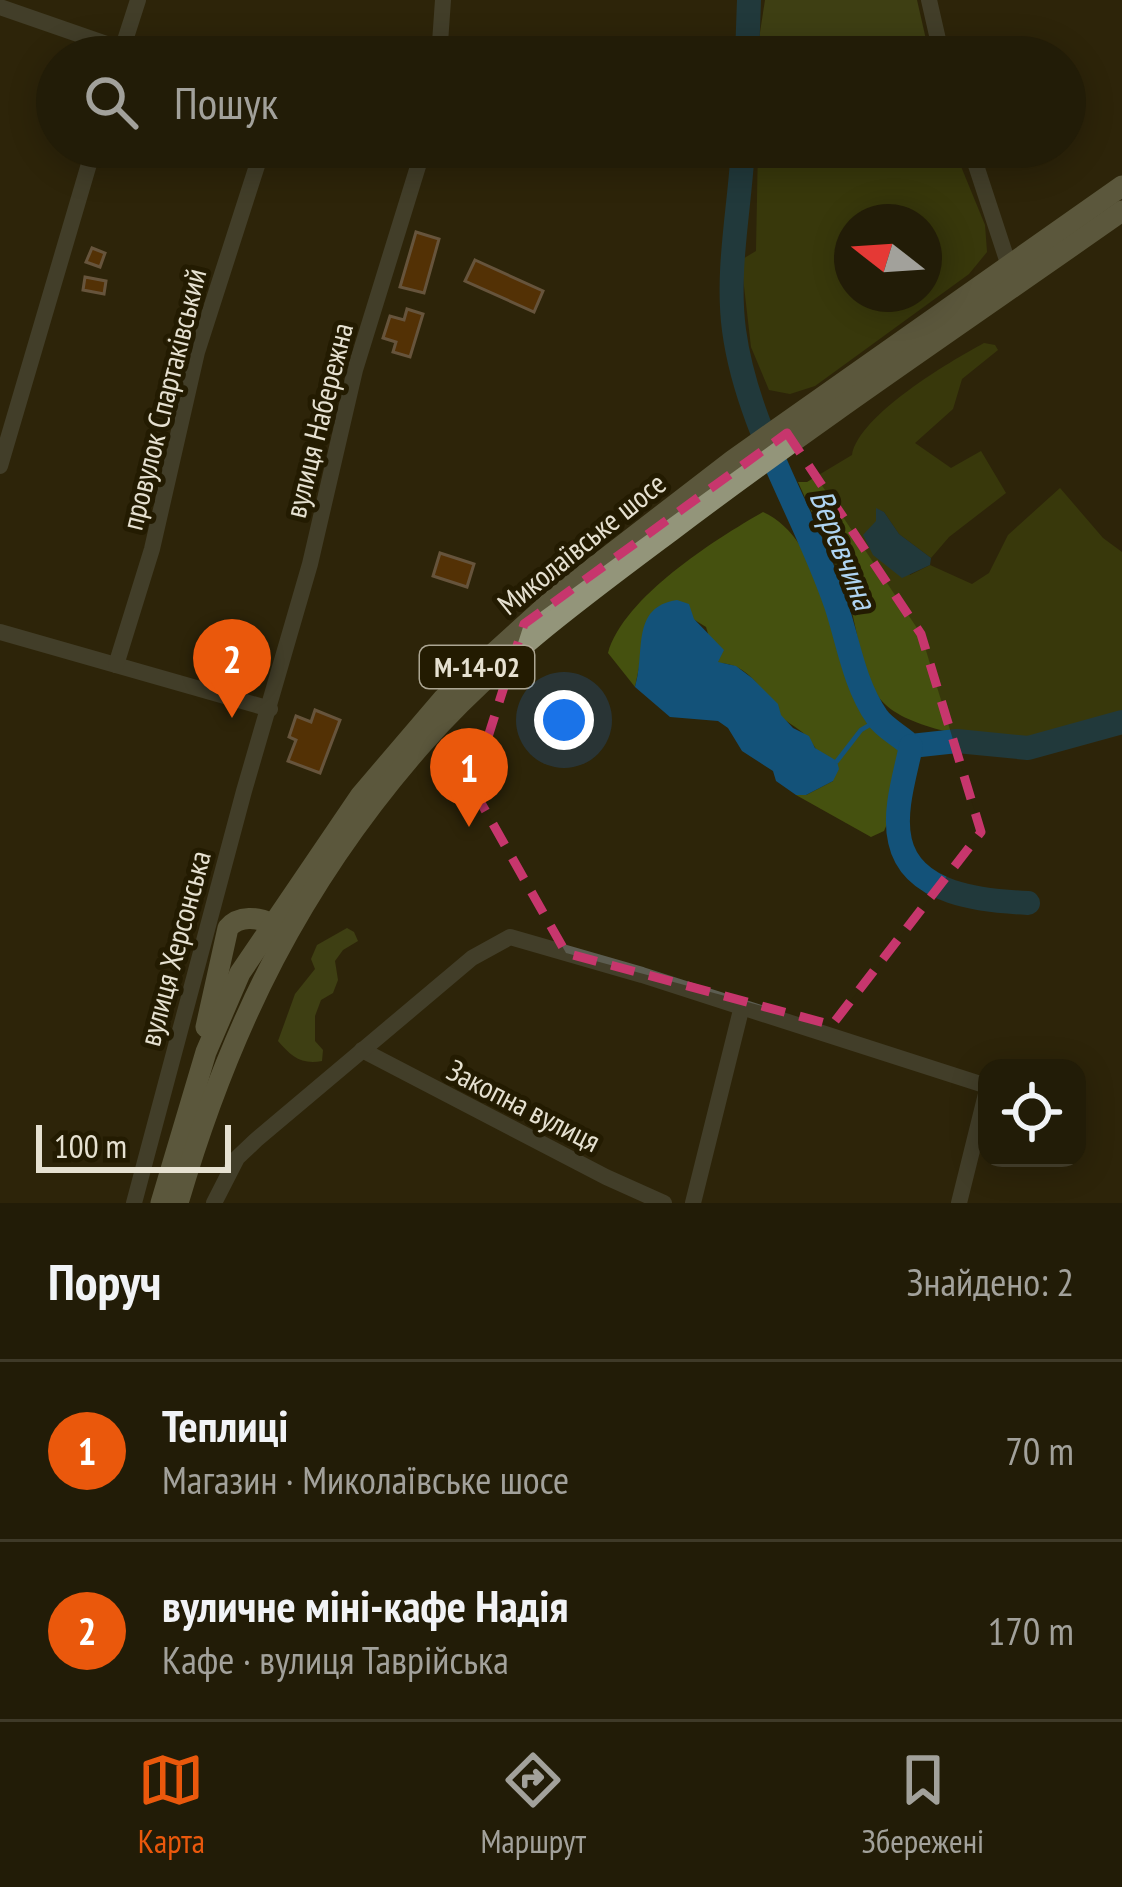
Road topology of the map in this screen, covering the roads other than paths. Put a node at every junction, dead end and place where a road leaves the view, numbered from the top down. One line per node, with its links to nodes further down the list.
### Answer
1 (137, 0): 6 (street)
2 (443, 0): 7 (street)
3 (929, 0): 8 (street)
4 (0, 7): 5 (street)
5 (76, 36)
6 (126, 36)
7 (440, 36)
8 (937, 36)
9 (87, 168): 16 (street)
10 (255, 168): 21 (street, провулок Спартаківський)
11 (418, 168): 22 (street, вулиця Набережна)
12 (977, 168): 15 (street)
13 (1122, 186): 15 (main road, Миколаївське шосе / М-14-02)
14 (1122, 211): 17 (main road, Миколаївське шосе / М-14-02)
15 (1009, 266): 17 (main road, Миколаївське шосе / М-14-02)
16 (9, 397): 18 (street)
17 (800, 423): 19 (main road, Миколаївське шосе / М-14-02)
18 (0, 466)
19 (735, 471): 23 (main road, Миколаївське шосе / М-14-02); 27 (main road, Миколаївське шосе / М-14-02)
20 (0, 632): 21 (street)
21 (116, 665): 22 (street)
22 (270, 709): 29 (street, вулиця Херсонська)
23 (272, 924): 27 (main road, Миколаївське шосе); 27 (main road)
24 (741, 1010): 25 (street); 26 (street); 34 (street)
25 (362, 1050): 32 (street); 33 (street, Закопна вулиця)
26 (978, 1085)
27 (201, 1099): 30 (main road, Миколаївське шосе / М-14-02); 31 (main road, Миколаївське шосе / М-14-02)
28 (978, 1125): 35 (street)
29 (134, 1203)
30 (161, 1203)
31 (178, 1203)
32 (214, 1203)
33 (664, 1203)
34 (692, 1203)
35 (959, 1203)

